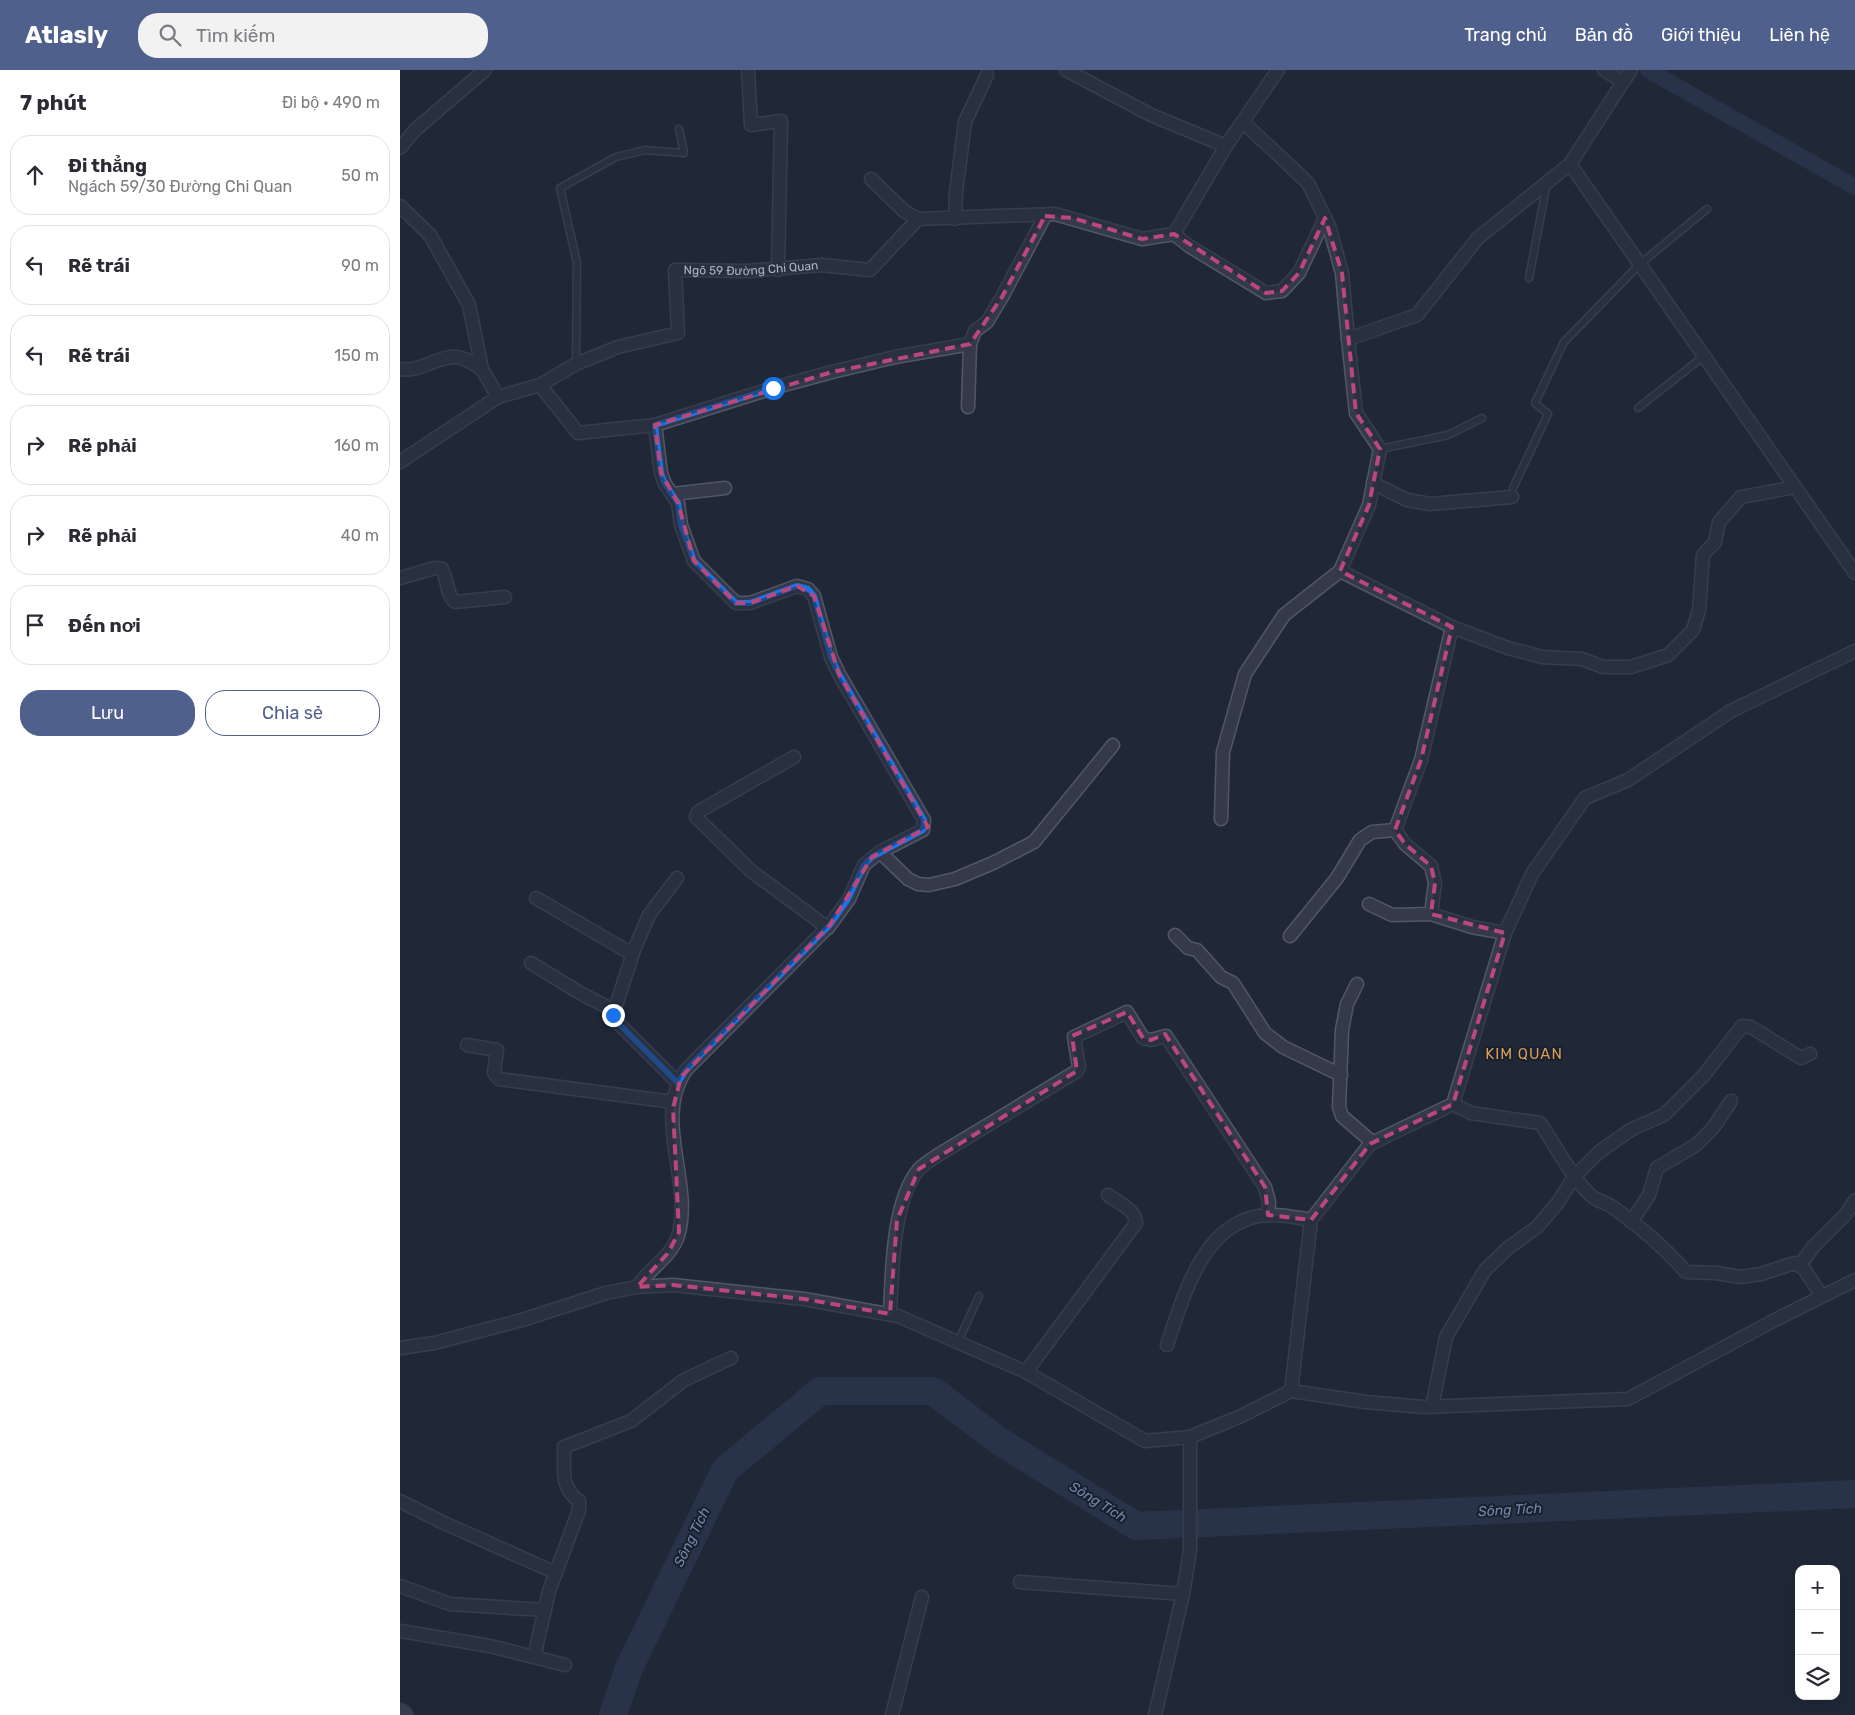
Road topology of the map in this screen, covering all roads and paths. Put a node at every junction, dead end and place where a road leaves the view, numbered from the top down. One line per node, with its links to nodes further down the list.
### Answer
1 (486, 70): 11 (street)
2 (748, 70): 23 (street)
3 (1066, 70): 10 (street)
4 (1278, 70): 8 (street)
5 (1604, 70): 7 (street)
6 (987, 75): 20 (street)
7 (1628, 75): 12 (street)
8 (1243, 122): 10 (street); 18 (street)
9 (679, 129): 28 (lane)
10 (1226, 146): 21 (street)
11 (400, 148)
12 (1570, 164): 14 (street); 22 (street)
13 (871, 179): 19 (street)
14 (1547, 182): 24 (lane); 25 (street)
15 (400, 206): 30 (street)
16 (1707, 209): 22 (lane)
17 (1045, 216): 20 (street); 21 (street); 26 (street)
18 (1325, 218): 21 (street); 25 (street)
19 (918, 219): 20 (street); 23 (street, Ngõ 59 Đường Chi Quan)
20 (955, 219)
21 (1174, 234)
22 (1640, 264): 27 (street); 42 (lane)
23 (778, 270): 28 (street, Ngõ 59 Đường Chi Quan)
24 (1529, 278)
25 (1348, 339): 37 (street)
26 (970, 344): 33 (street); 36 (street)
27 (1704, 356): 34 (lane); 40 (street)
28 (576, 364): 31 (street, Ngõ 59 Đường Chi Quan)
29 (400, 369): 30 (street)
30 (482, 369): 32 (street)
31 (540, 384): 32 (street, Ngõ 59 Đường Chi Quan); 36 (street)
32 (498, 396): 38 (street, Ngõ 59 Đường Chi Quan)
33 (968, 407)
34 (1638, 408)
35 (1482, 418): 37 (lane)
36 (655, 425): 43 (street)
37 (1380, 449): 39 (street)
38 (400, 462)
39 (1373, 483): 42 (street); 44 (street)
40 (1795, 487): 45 (street); 48 (street)
41 (724, 488): 43 (street)
42 (1513, 493)
43 (674, 494): 54 (street)
44 (1340, 571): 48 (street); 52 (street)
45 (1855, 573)
46 (400, 578): 47 (street)
47 (505, 596)
48 (1452, 627): 53 (street)
49 (1855, 651): 60 (street)
50 (1113, 746): 54 (street)
51 (794, 757): 59 (street)
52 (1221, 820)
53 (1395, 830): 58 (street); 62 (street)
54 (880, 852): 59 (street)
55 (676, 878): 63 (street)
56 (536, 898): 63 (street)
57 (1369, 904): 58 (street)
58 (1430, 914): 60 (street)
59 (828, 928): 70 (street)
60 (1505, 933): 73 (street)
61 (1175, 935): 69 (street)
62 (1290, 936)
63 (632, 954): 66 (street)
64 (531, 963): 66 (street)
65 (1357, 984): 69 (street)
66 (613, 1010): 70 (street)
67 (467, 1045): 71 (street)
68 (1810, 1054): 75 (street)
69 (1341, 1075): 74 (street)
70 (678, 1083): 71 (street)
71 (673, 1102): 83 (street)
72 (1731, 1102): 80 (street)
73 (1453, 1104): 74 (street); 75 (street)
74 (1373, 1143): 79 (street)
75 (1576, 1176): 80 (street); 93 (street)
76 (1108, 1195): 91 (street)
77 (1855, 1200): 81 (street)
78 (1268, 1215): 79 (street); 86 (street); 88 (street)
79 (1311, 1220): 92 (street)
80 (1631, 1222): 81 (street)
81 (1800, 1265): 85 (street)
82 (1855, 1280): 85 (street)
83 (637, 1287): 86 (street); 89 (street)
84 (979, 1296): 87 (lane)
85 (1822, 1296): 93 (street)
86 (890, 1314): 87 (street)
87 (958, 1342): 91 (street)
88 (1168, 1345)
89 (400, 1348)
90 (730, 1358): 96 (street)
91 (1026, 1372): 94 (street)
92 (1291, 1390): 93 (street); 94 (street)
93 (1432, 1407)
94 (1190, 1437): 99 (street)
95 (400, 1501): 96 (street)
96 (556, 1573): 101 (street)
97 (1020, 1582): 99 (street)
98 (400, 1586): 101 (street)
99 (1183, 1594): 106 (street)
100 (922, 1597): 105 (street)
101 (545, 1610): 103 (street)
102 (400, 1631): 103 (street)
103 (534, 1657): 104 (street)
104 (565, 1666)
105 (892, 1715)
106 (1155, 1715)

